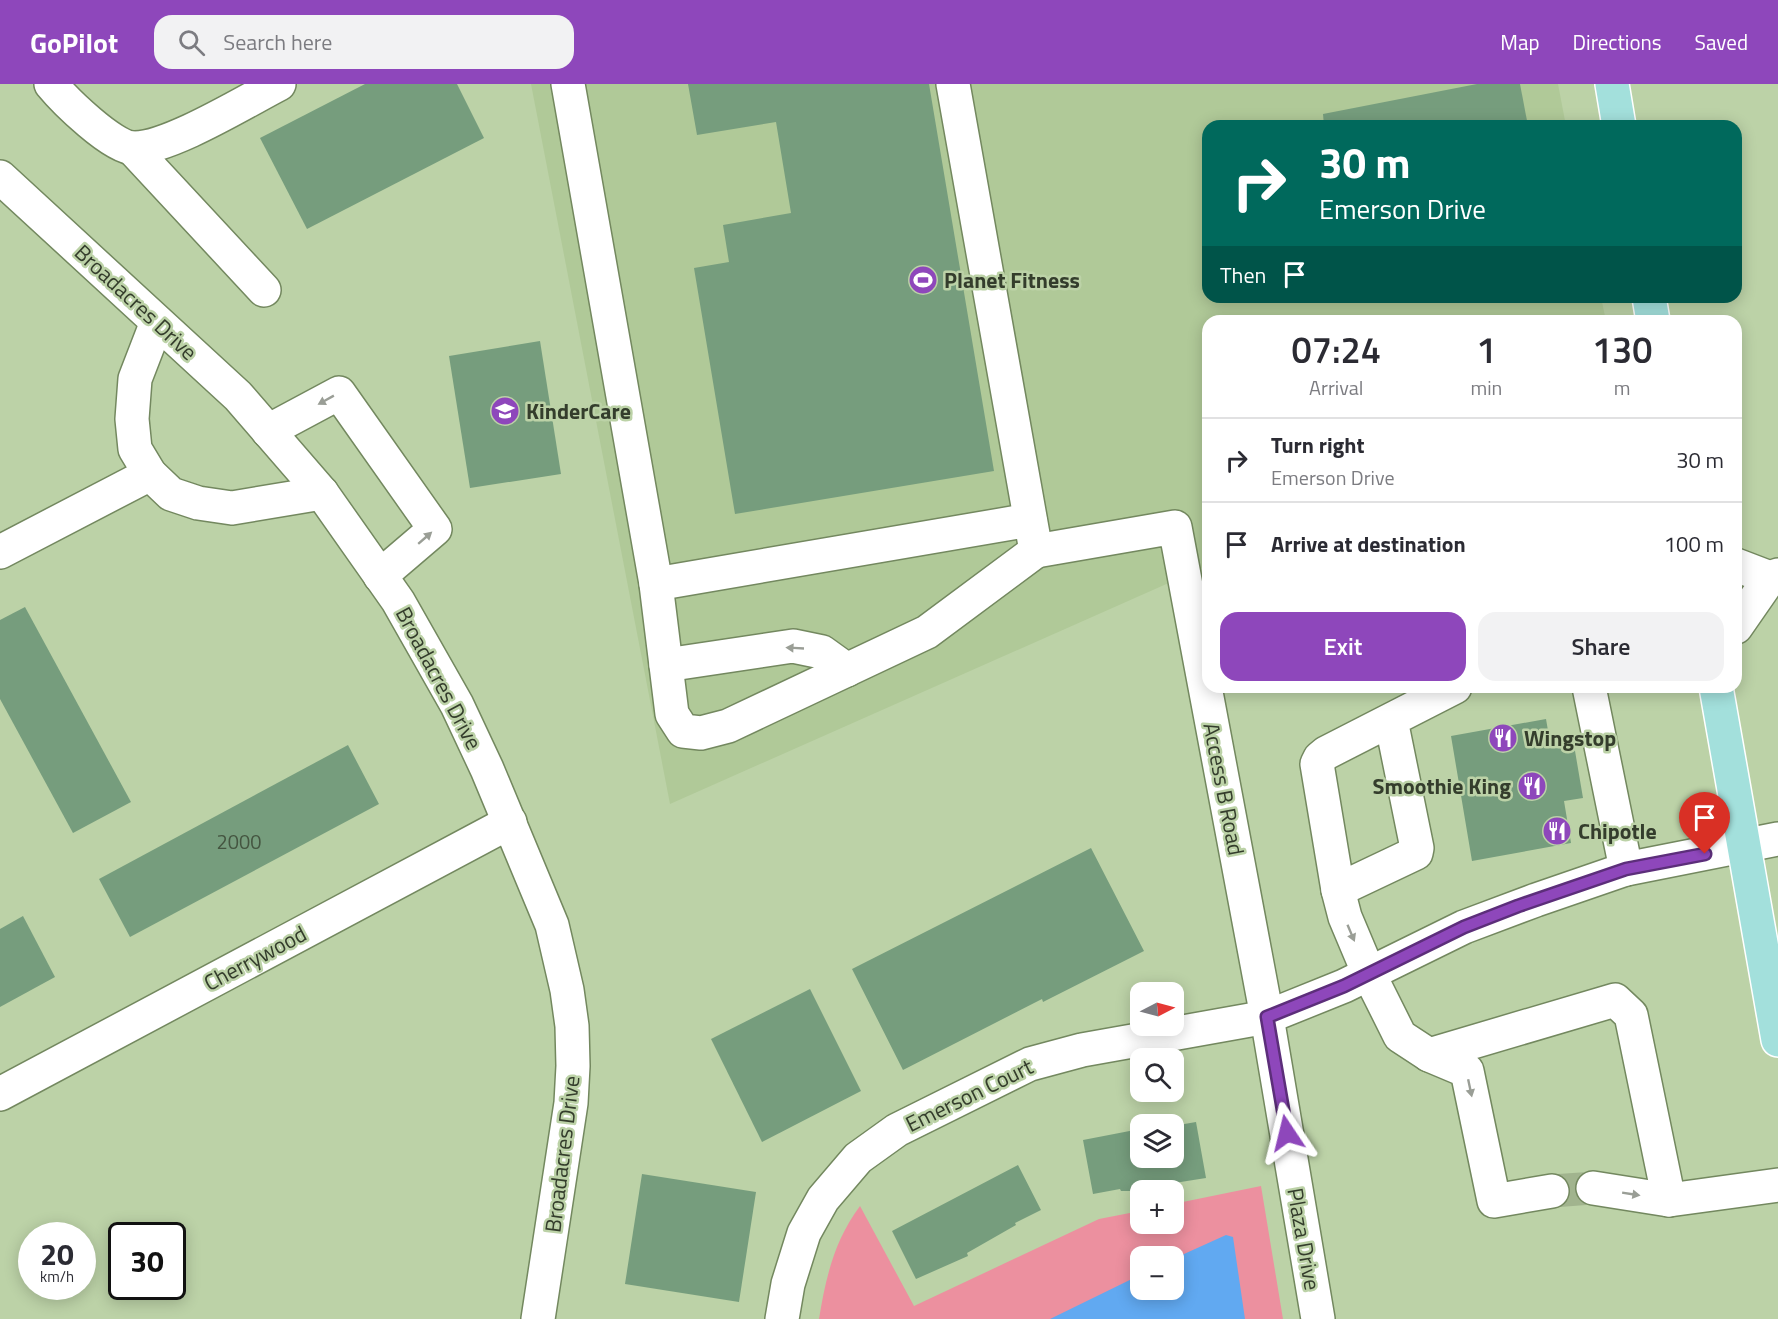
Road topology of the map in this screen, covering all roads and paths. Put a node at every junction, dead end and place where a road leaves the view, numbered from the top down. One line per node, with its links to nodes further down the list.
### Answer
1 (51, 84): 7 (street)
2 (279, 84): 7 (street)
3 (568, 84): 19 (street)
4 (953, 84): 14 (street)
5 (1612, 84): 6 (main road)
6 (1618, 120)
7 (132, 148): 9 (street)
8 (0, 177): 10 (street, Broadacres Drive)
9 (264, 290)
10 (157, 322): 11 (street, Broadacres Drive); 12 (street)
11 (268, 431): 13 (street, Broadacres Drive); 17 (street, one-way to 11)
12 (150, 474): 13 (street); 15 (street)
13 (322, 493): 17 (street, Broadacres Drive)
14 (1033, 536): 19 (street); 22 (street); 23 (street, Access B Road)
15 (3, 543)
16 (1742, 567): 18 (street)
17 (380, 576): 29 (street, Broadacres Drive)
18 (1774, 576): 20 (street)
19 (656, 584): 21 (street)
20 (1742, 619)
21 (666, 664): 22 (street, one-way to 21); 22 (street)
22 (847, 670)
23 (1202, 672)
24 (1206, 693): 35 (street, Access B Road)
25 (1443, 693): 28 (street)
26 (1591, 693): 32 (street)
27 (1717, 693): 31 (main road)
28 (1391, 720): 33 (street); 33 (street)
29 (510, 822): 38 (street, Cherrywood); 43 (street, Broadacres Drive)
30 (1778, 839): 31 (street, Emerson Court)
31 (1744, 846): 32 (street, Emerson Court); 36 (main road)
32 (1626, 869): 34 (street, Emerson Court)
33 (1338, 890): 34 (street, one-way to 34)
34 (1369, 974): 35 (street, Emerson Court); 37 (street)
35 (1267, 1017): 44 (street, Emerson Court); 45 (street, Plaza Drive)
36 (1778, 1040)
37 (1429, 1055): 41 (street, one-way to 41); 42 (street)
38 (0, 1094)
39 (1778, 1185): 42 (street)
40 (1593, 1188): 42 (street, one-way to 42)
41 (1552, 1191)
42 (1670, 1200)
43 (538, 1319)
44 (782, 1319)
45 (1318, 1319)

